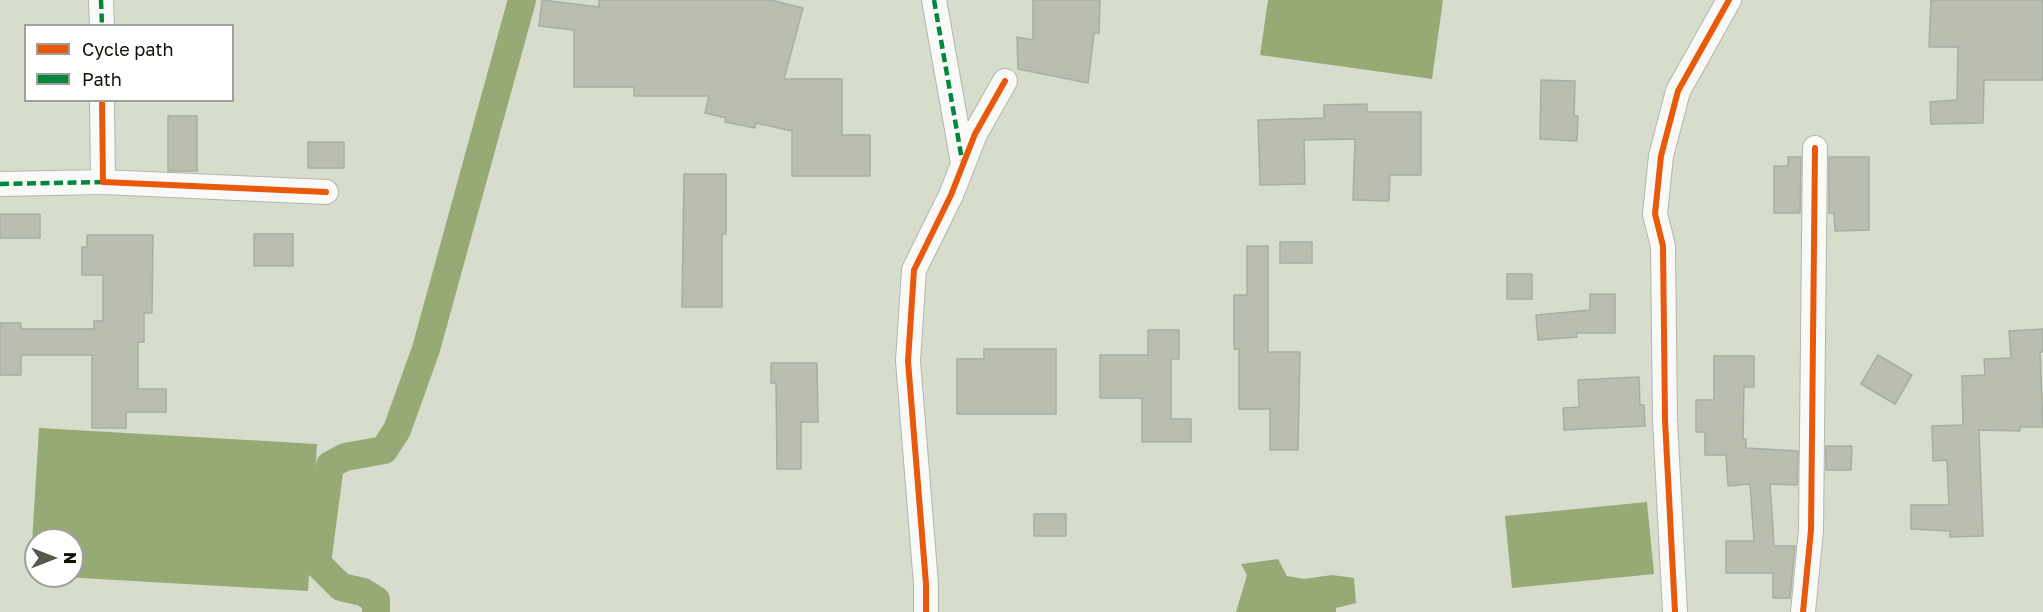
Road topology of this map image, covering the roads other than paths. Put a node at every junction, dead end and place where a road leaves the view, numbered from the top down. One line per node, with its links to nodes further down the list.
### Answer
1 (101, 0): 4 (street)
2 (934, 0): 8 (street)
3 (1729, 0): 13 (street)
4 (102, 24)
5 (1005, 81): 8 (street)
6 (102, 102): 9 (street)
7 (1815, 148): 14 (street)
8 (963, 164): 12 (street)
9 (103, 182): 10 (street); 11 (street)
10 (0, 184)
11 (326, 192)
12 (926, 612)
13 (1675, 612)
14 (1803, 612)

